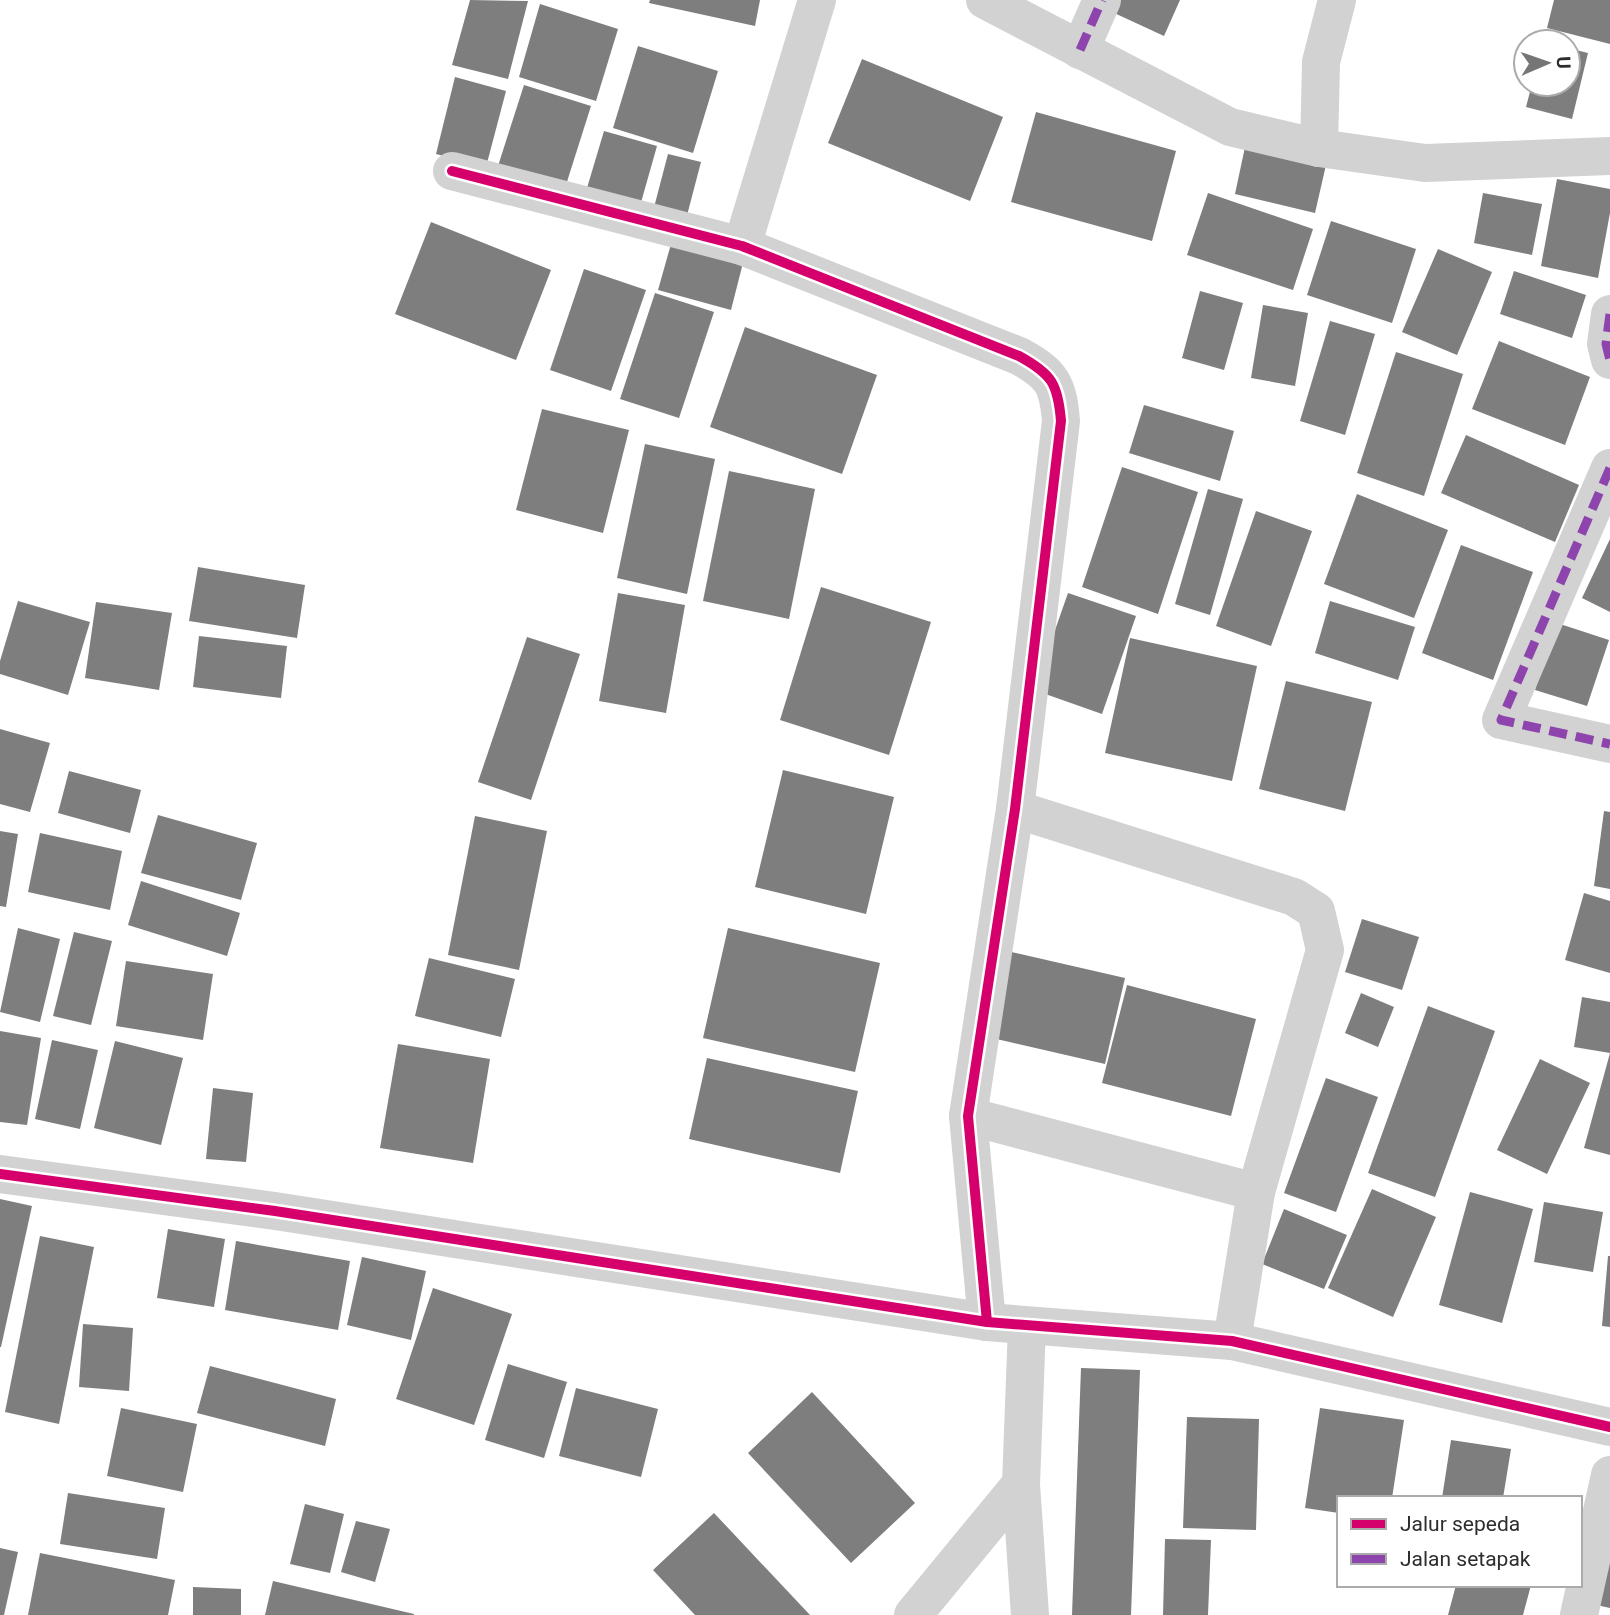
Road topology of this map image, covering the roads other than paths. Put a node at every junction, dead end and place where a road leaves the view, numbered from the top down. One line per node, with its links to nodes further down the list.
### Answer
1 (817, 0): 9 (street)
2 (985, 0): 5 (street)
3 (1102, 0): 5 (street)
4 (1338, 0): 6 (street)
5 (1080, 50): 6 (street)
6 (1319, 148): 7 (street)
7 (1610, 156)
8 (452, 171): 9 (street)
9 (742, 246): 14 (street)
10 (1610, 314): 11 (street)
11 (1610, 360)
12 (1610, 468): 13 (street)
13 (1610, 744)
14 (1015, 809): 15 (street); 17 (street)
15 (968, 1116): 17 (street); 18 (street)
16 (0, 1174): 18 (street)
17 (1256, 1192): 20 (street)
18 (987, 1322): 19 (street)
19 (1027, 1326): 20 (street); 23 (street)
20 (1232, 1341): 21 (street)
21 (1610, 1427)
22 (1610, 1475): 26 (street)
23 (1021, 1484): 24 (street); 25 (street)
24 (913, 1615)
25 (1030, 1615)
26 (1578, 1615)

